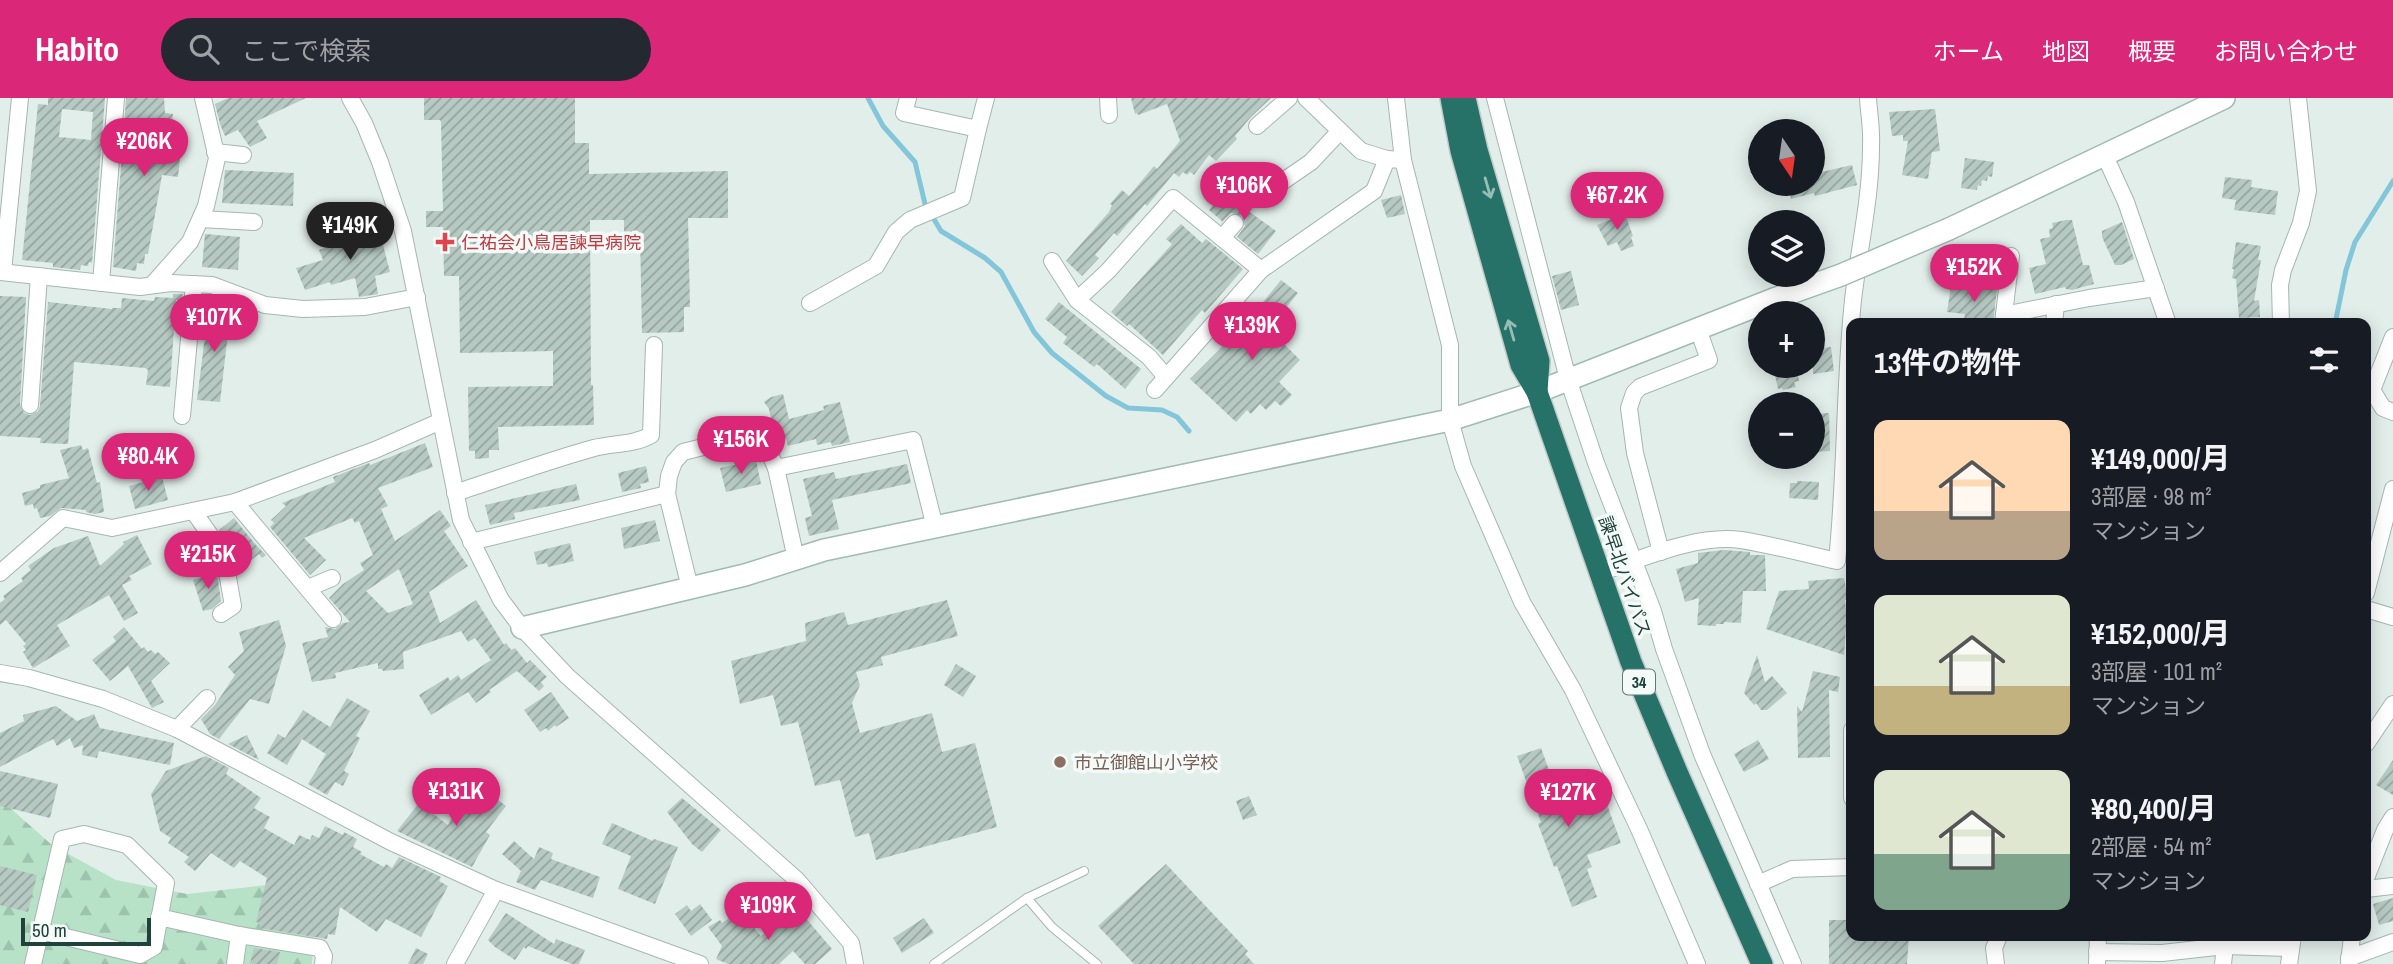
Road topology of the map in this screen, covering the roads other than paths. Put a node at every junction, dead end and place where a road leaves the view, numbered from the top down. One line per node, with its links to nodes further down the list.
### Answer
1 (20, 98): 33 (street)
2 (116, 98): 35 (street)
3 (203, 98): 21 (street)
4 (350, 98): 39 (street)
5 (908, 98): 19 (street)
6 (986, 98): 19 (street)
7 (1108, 98): 17 (street)
8 (1289, 98): 18 (street)
9 (1306, 98): 20 (street)
10 (1396, 98): 24 (street)
11 (1451, 98): 55 (highway, 諫早北バイパス / 34, one-way to 11)
12 (1465, 98): 55 (highway, 諫早北バイパス / 34, one-way to 55)
13 (1495, 98): 53 (street)
14 (1868, 98): 43 (street)
15 (2224, 98): 23 (street)
16 (2298, 98): 48 (street)
17 (1109, 115)
18 (1258, 126)
19 (978, 129): 41 (street)
20 (1340, 131): 24 (street); 25 (street)
21 (215, 152): 22 (street); 26 (street)
22 (243, 155)
23 (2105, 156): 38 (street); 49 (street, bridge)
24 (1395, 159): 32 (street); 59 (street)
25 (1287, 186)
26 (201, 219): 27 (street); 37 (street)
27 (254, 222)
28 (1235, 223): 29 (street)
29 (1222, 238): 32 (street); 40 (street)
30 (2011, 256): 44 (street)
31 (1052, 261): 40 (street)
32 (1261, 270): 52 (street)
33 (1, 272): 34 (street)
34 (39, 276): 35 (street); 56 (street)
35 (101, 283): 37 (street)
36 (194, 284): 37 (street); 39 (street); 58 (street)
37 (152, 285)
38 (2156, 288): 42 (street); 47 (street)
39 (417, 297): 60 (street)
40 (1077, 300): 52 (street)
41 (810, 303)
42 (2056, 304): 45 (street); 46 (street)
43 (1852, 318)
44 (2004, 318)
45 (2007, 318)
46 (2055, 318)
47 (2166, 318)
48 (2281, 318)
49 (1698, 329): 53 (street); 70 (street)
50 (2393, 337): 57 (street)
51 (654, 345): 64 (street)
52 (1166, 377): 54 (street)
53 (1569, 379): 55 (street); 72 (street)
54 (1155, 390)
55 (1537, 392): 59 (street); 75 (highway, 諫早北バイパス / 34)
56 (30, 405)
57 (2393, 412)
58 (182, 416)
59 (1450, 420): 68 (street); 117 (street)
60 (441, 421): 64 (street); 66 (street)
61 (1846, 438): 73 (street)
62 (776, 468): 65 (street); 68 (street); 71 (street)
63 (2393, 489): 76 (street)
64 (455, 494): 69 (street)
65 (667, 494): 69 (street); 79 (street)
66 (235, 502): 67 (street); 78 (street)
67 (194, 512): 74 (street); 81 (street)
68 (935, 527): 71 (street)
69 (471, 542): 84 (street)
70 (1661, 552): 72 (street); 73 (street)
71 (796, 559): 79 (street)
72 (1634, 561): 75 (street); 94 (street)
73 (1844, 562)
74 (0, 573)
75 (1599, 573): 118 (highway, 諫早北バイパス / 34)
76 (2371, 574)
77 (332, 578): 78 (street)
78 (308, 588): 83 (street)
79 (690, 588): 84 (street)
80 (2371, 610): 82 (street)
81 (221, 614)
82 (2393, 617)
83 (334, 619)
84 (522, 628): 114 (street)
85 (0, 673): 88 (street)
86 (207, 698): 88 (street)
87 (2393, 704): 89 (street)
88 (177, 729): 97 (street)
89 (2371, 737)
90 (2393, 817): 91 (street)
91 (2371, 865)
92 (1846, 867): 94 (street)
93 (1084, 870): 98 (lane)
94 (1758, 884): 119 (street)
95 (2393, 886): 96 (street)
96 (2371, 888)
97 (496, 890): 112 (street); 113 (street)
98 (1027, 898): 115 (lane); 116 (lane)
99 (159, 917): 100 (street); 100 (street); 101 (street)
100 (41, 931): 109 (street)
101 (239, 935): 110 (street); 111 (street)
102 (1997, 941): 120 (street)
103 (2225, 941): 106 (street); 107 (street); 121 (street)
104 (2351, 941): 108 (street)
105 (2393, 942): 108 (street)
106 (2291, 949)
107 (2097, 951)
108 (2349, 961)
109 (33, 964)
110 (235, 964)
111 (323, 964)
112 (455, 964)
113 (700, 964)
114 (855, 964)
115 (934, 964)
116 (1097, 964)
117 (1697, 964)
118 (1762, 964)
119 (1793, 964)
120 (1996, 964)
121 (2224, 964)

